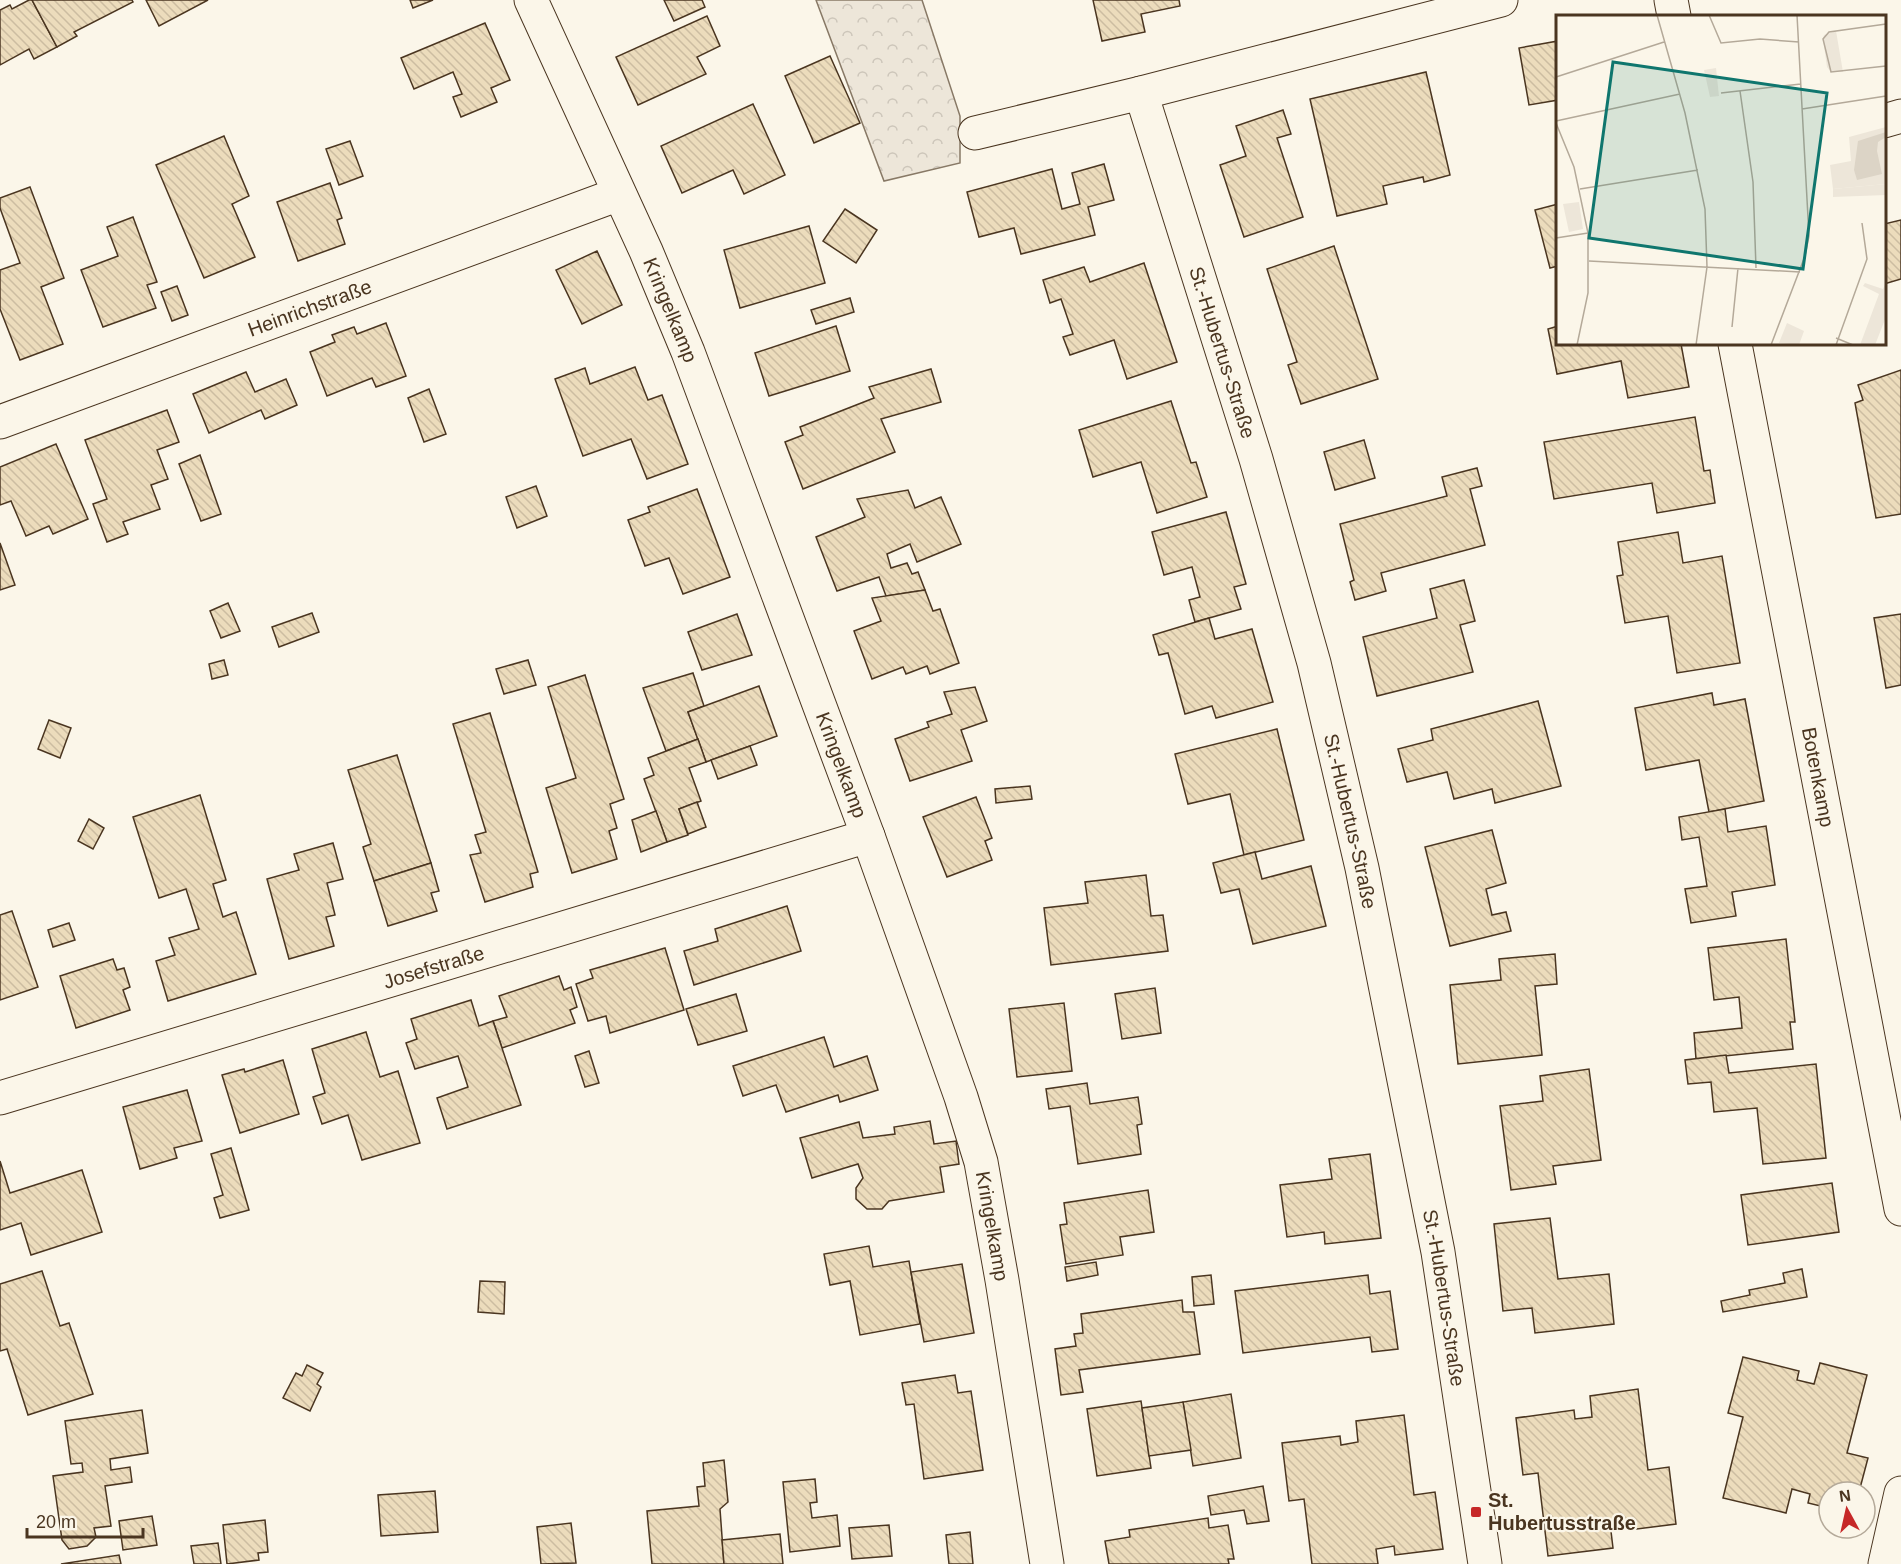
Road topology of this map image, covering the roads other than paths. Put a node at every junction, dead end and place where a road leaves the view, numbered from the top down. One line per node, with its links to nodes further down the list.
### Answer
1 (531, 0): 9 (street, Kringelkamp)
2 (1501, 0): 5 (street)
3 (1671, 0): 4 (street)
4 (1674, 15)
5 (1141, 93): 8 (street); 17 (street, St.-Hubertus-Straße)
6 (1901, 116): 7 (street)
7 (1886, 120)
8 (975, 133)
9 (619, 194): 11 (street, Heinrichstraße); 12 (street, Kringelkamp)
10 (1735, 345): 14 (street, Botenkamp)
11 (0, 422)
12 (868, 836): 13 (street, Josefstraße); 16 (street, Kringelkamp)
13 (0, 1098)
14 (1901, 1209)
15 (1901, 1493): 18 (street)
16 (1047, 1564)
17 (1485, 1564)
18 (1885, 1564)

